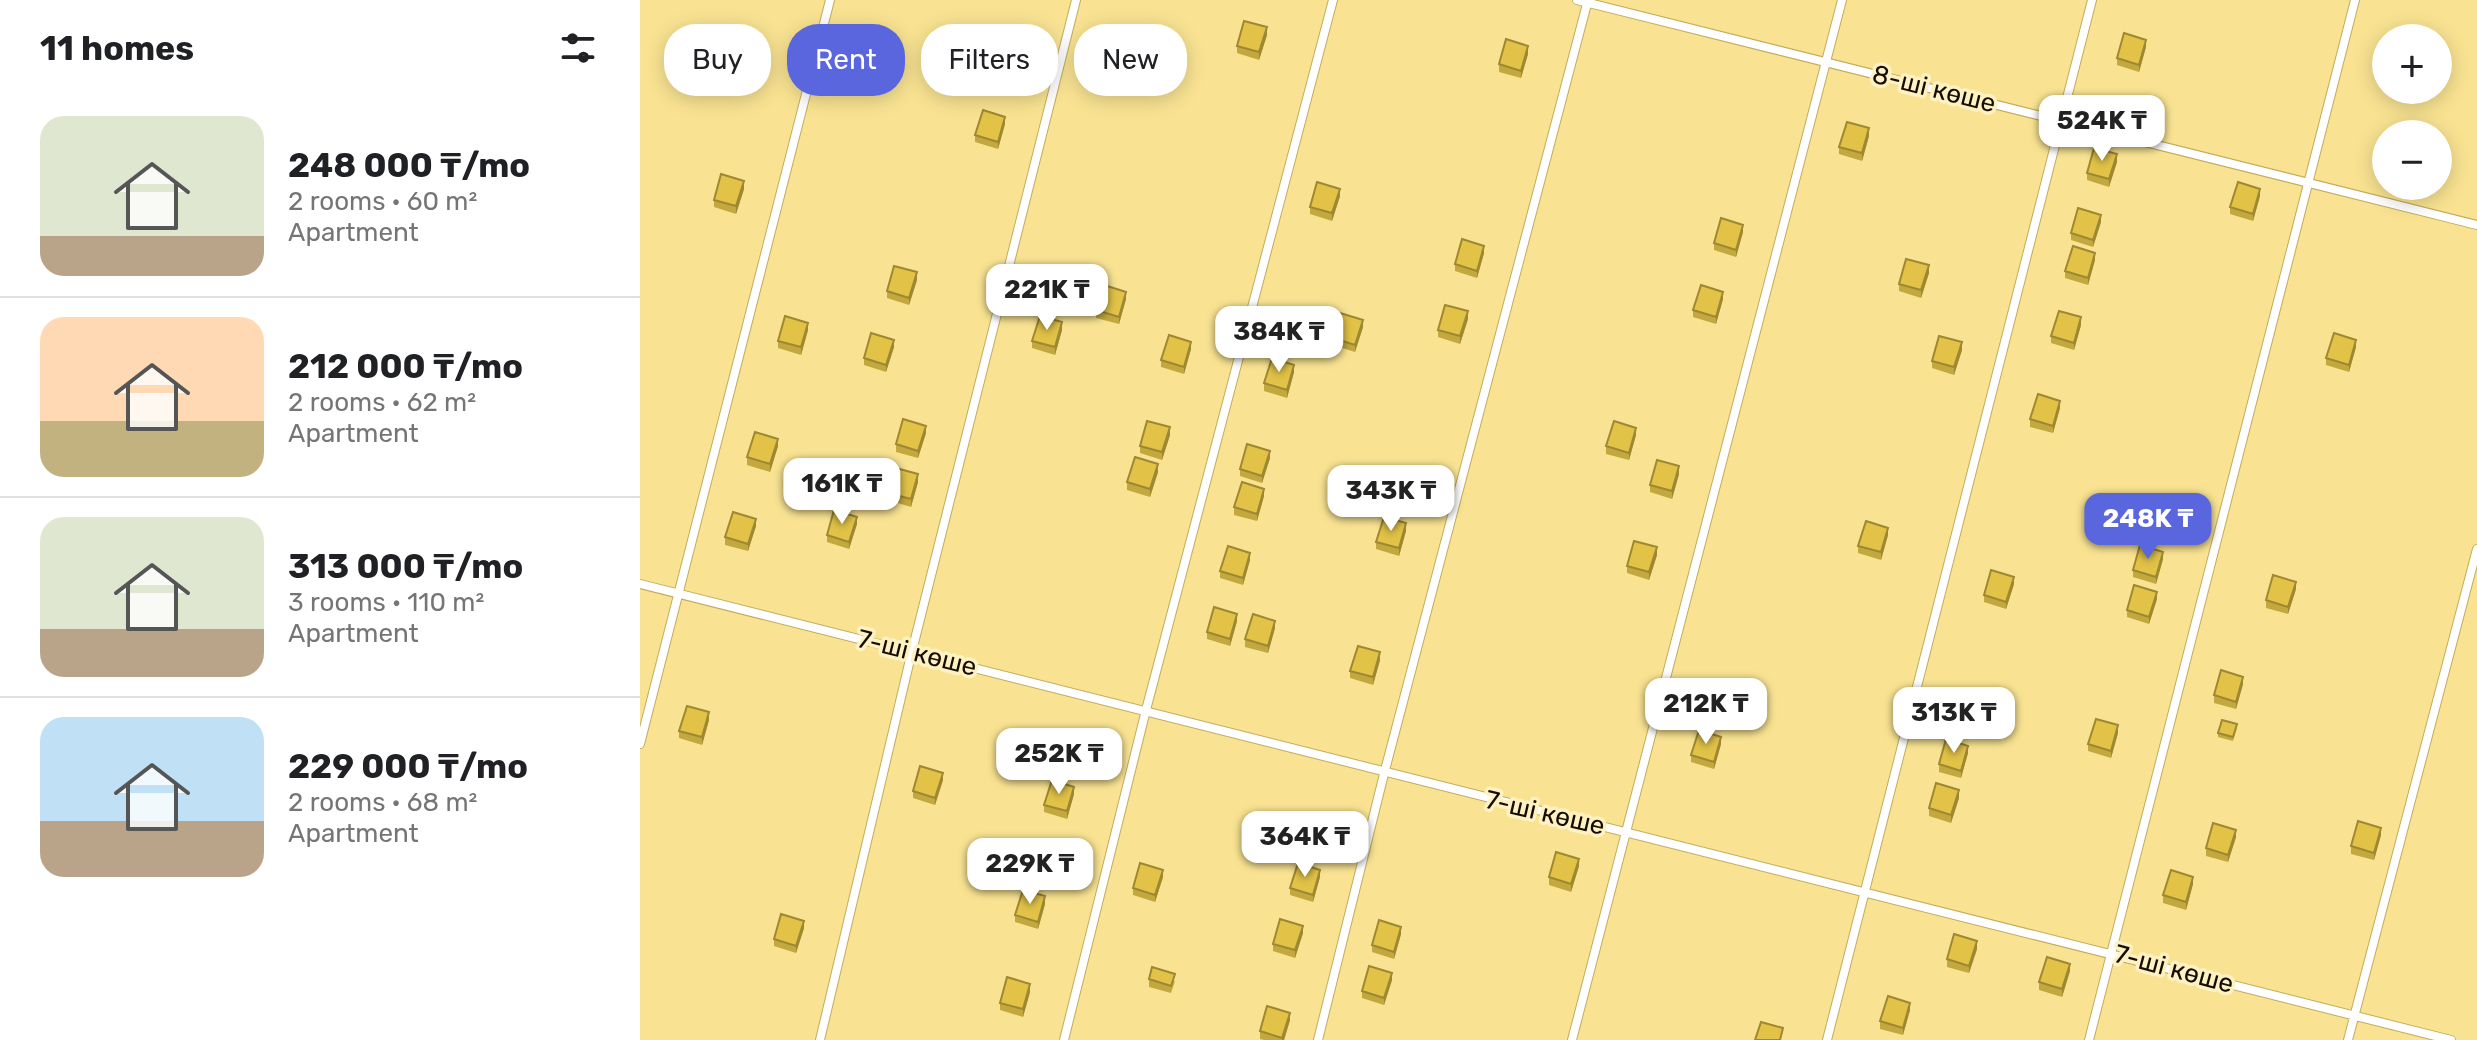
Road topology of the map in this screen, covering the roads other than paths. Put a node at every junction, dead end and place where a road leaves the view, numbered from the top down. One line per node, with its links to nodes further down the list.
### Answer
1 (830, 0): 15 (lane)
2 (1076, 0): 16 (lane)
3 (1333, 0): 17 (lane)
4 (1577, 0): 8 (lane, 8-ші көше)
5 (1842, 0): 9 (lane)
6 (2092, 0): 10 (lane)
7 (2355, 0): 11 (lane)
8 (1588, 1): 9 (lane, 8-ші көше); 19 (lane)
9 (1826, 63): 10 (lane, 8-ші көше); 20 (lane)
10 (2062, 120): 11 (lane, 8-ші көше); 21 (lane)
11 (2309, 180): 12 (lane, 8-ші көше); 22 (lane)
12 (2477, 225)
13 (2477, 549): 23 (lane)
14 (640, 584): 15 (lane, 7-ші көше)
15 (678, 594): 16 (lane, 7-ші көше); 18 (lane)
16 (912, 651): 17 (lane, 7-ші көше); 24 (lane)
17 (1146, 710): 19 (lane, 7-ші көше); 25 (lane)
18 (640, 744)
19 (1384, 774): 20 (lane, 7-ші көше); 26 (lane)
20 (1627, 832): 21 (lane, 7-ші көше); 27 (lane)
21 (1863, 893): 22 (lane, 7-ші көше); 28 (lane)
22 (2112, 952): 23 (lane, 7-ші көше); 29 (lane)
23 (2354, 1016): 30 (lane); 31 (lane, 7-ші көше)
24 (820, 1040)
25 (1064, 1040)
26 (1318, 1040)
27 (1572, 1040)
28 (1827, 1040)
29 (2089, 1040)
30 (2348, 1040)
31 (2451, 1040)

